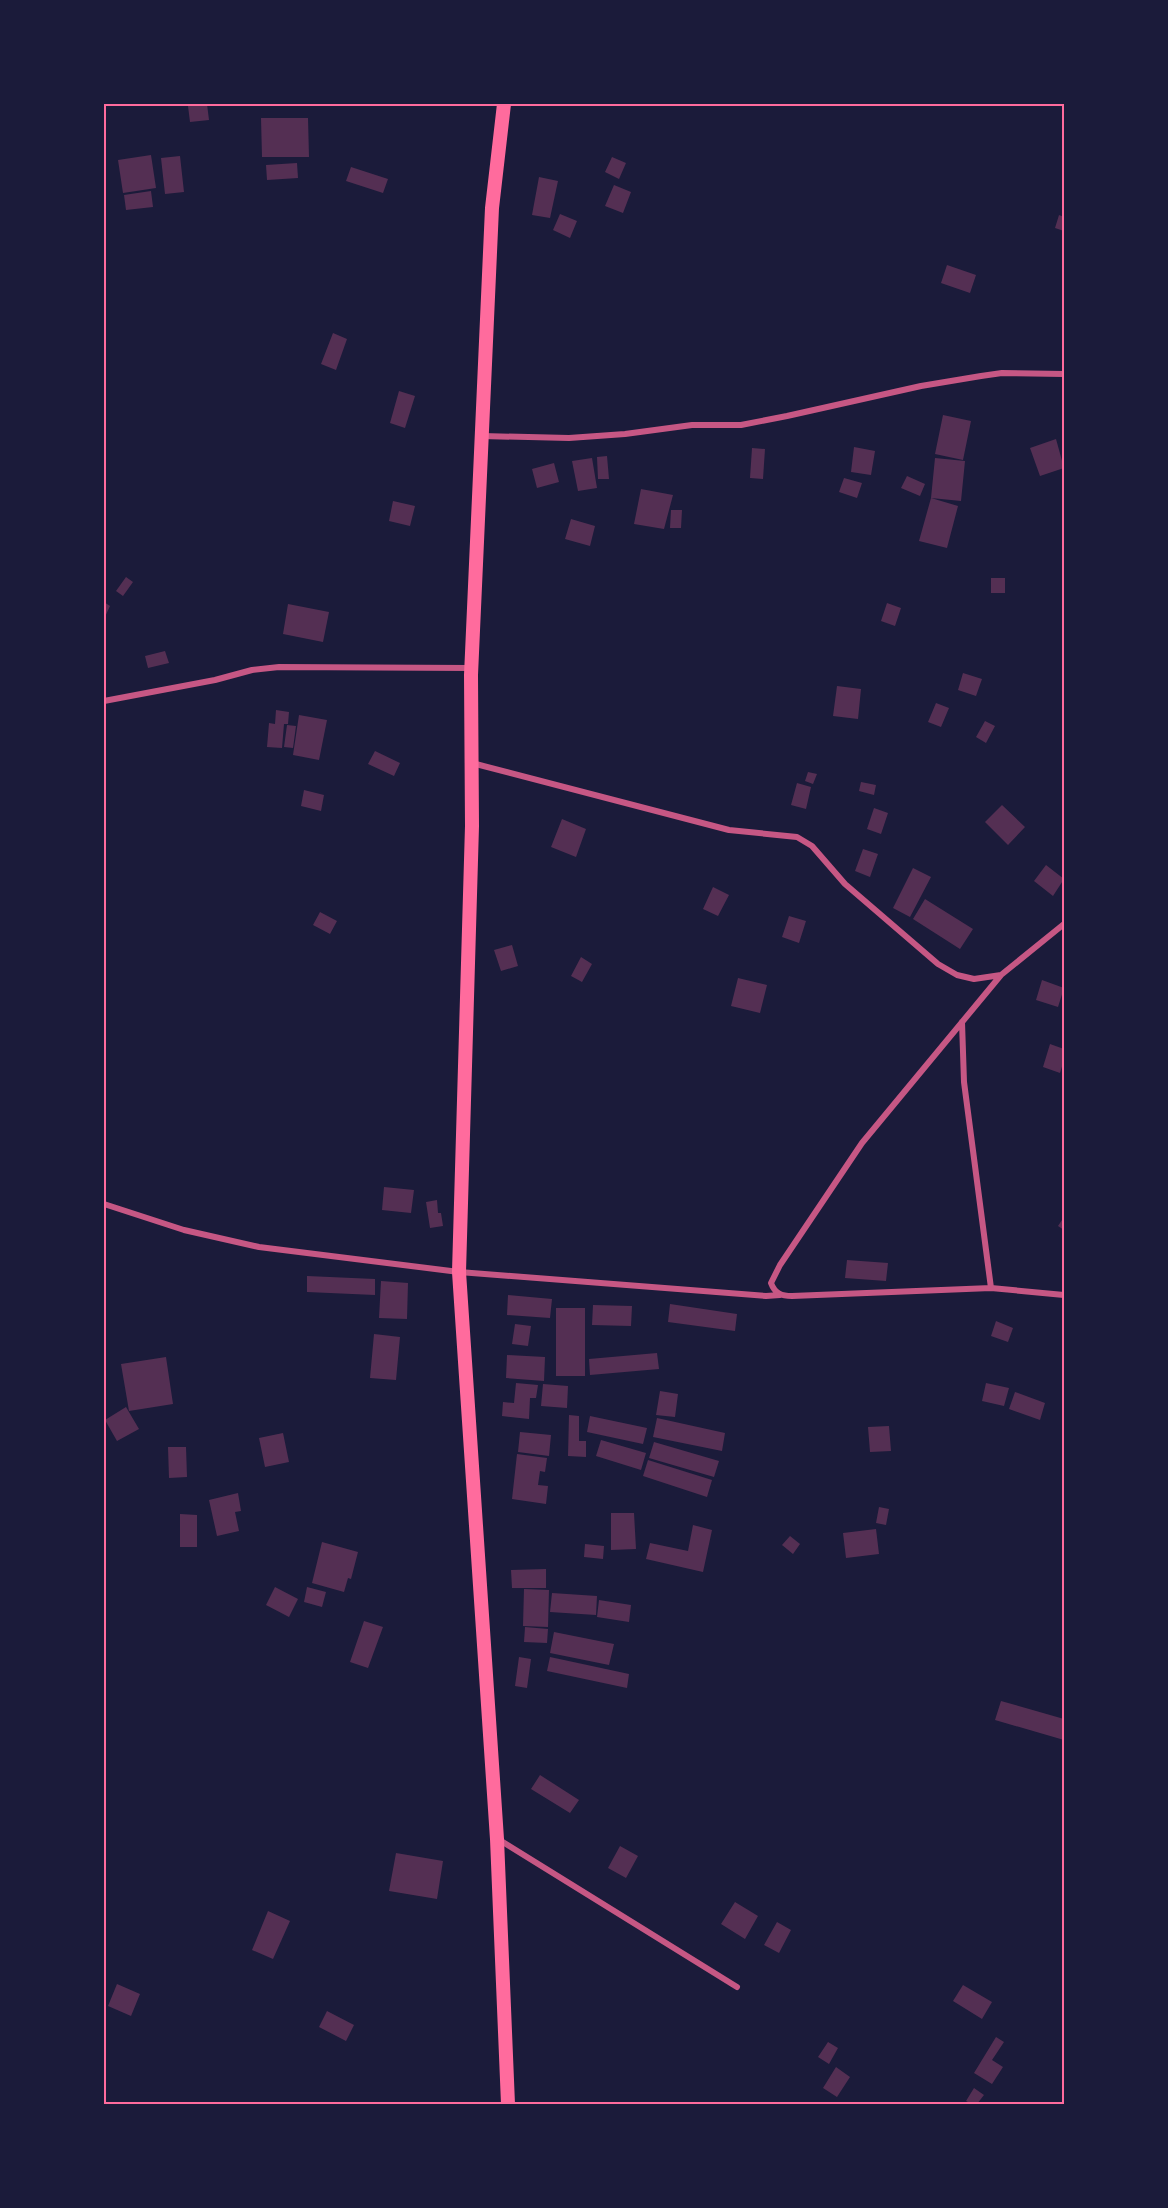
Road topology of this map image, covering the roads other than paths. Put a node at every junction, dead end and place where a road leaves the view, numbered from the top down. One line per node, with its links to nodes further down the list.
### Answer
1 (504, 104): 3 (main road)
2 (1065, 374): 3 (street)
3 (482, 436): 4 (main road)
4 (472, 668): 5 (street); 6 (main road)
5 (104, 701)
6 (472, 763): 8 (street); 11 (main road)
7 (1065, 924): 8 (street)
8 (1001, 975): 9 (street)
9 (962, 1022): 12 (street); 14 (street)
10 (104, 1204): 11 (street)
11 (459, 1272): 14 (street); 15 (main road)
12 (991, 1288): 13 (street); 14 (street)
13 (1065, 1294)
14 (780, 1295)
15 (497, 1839): 16 (street); 17 (main road)
16 (737, 1987)
17 (508, 2104)

